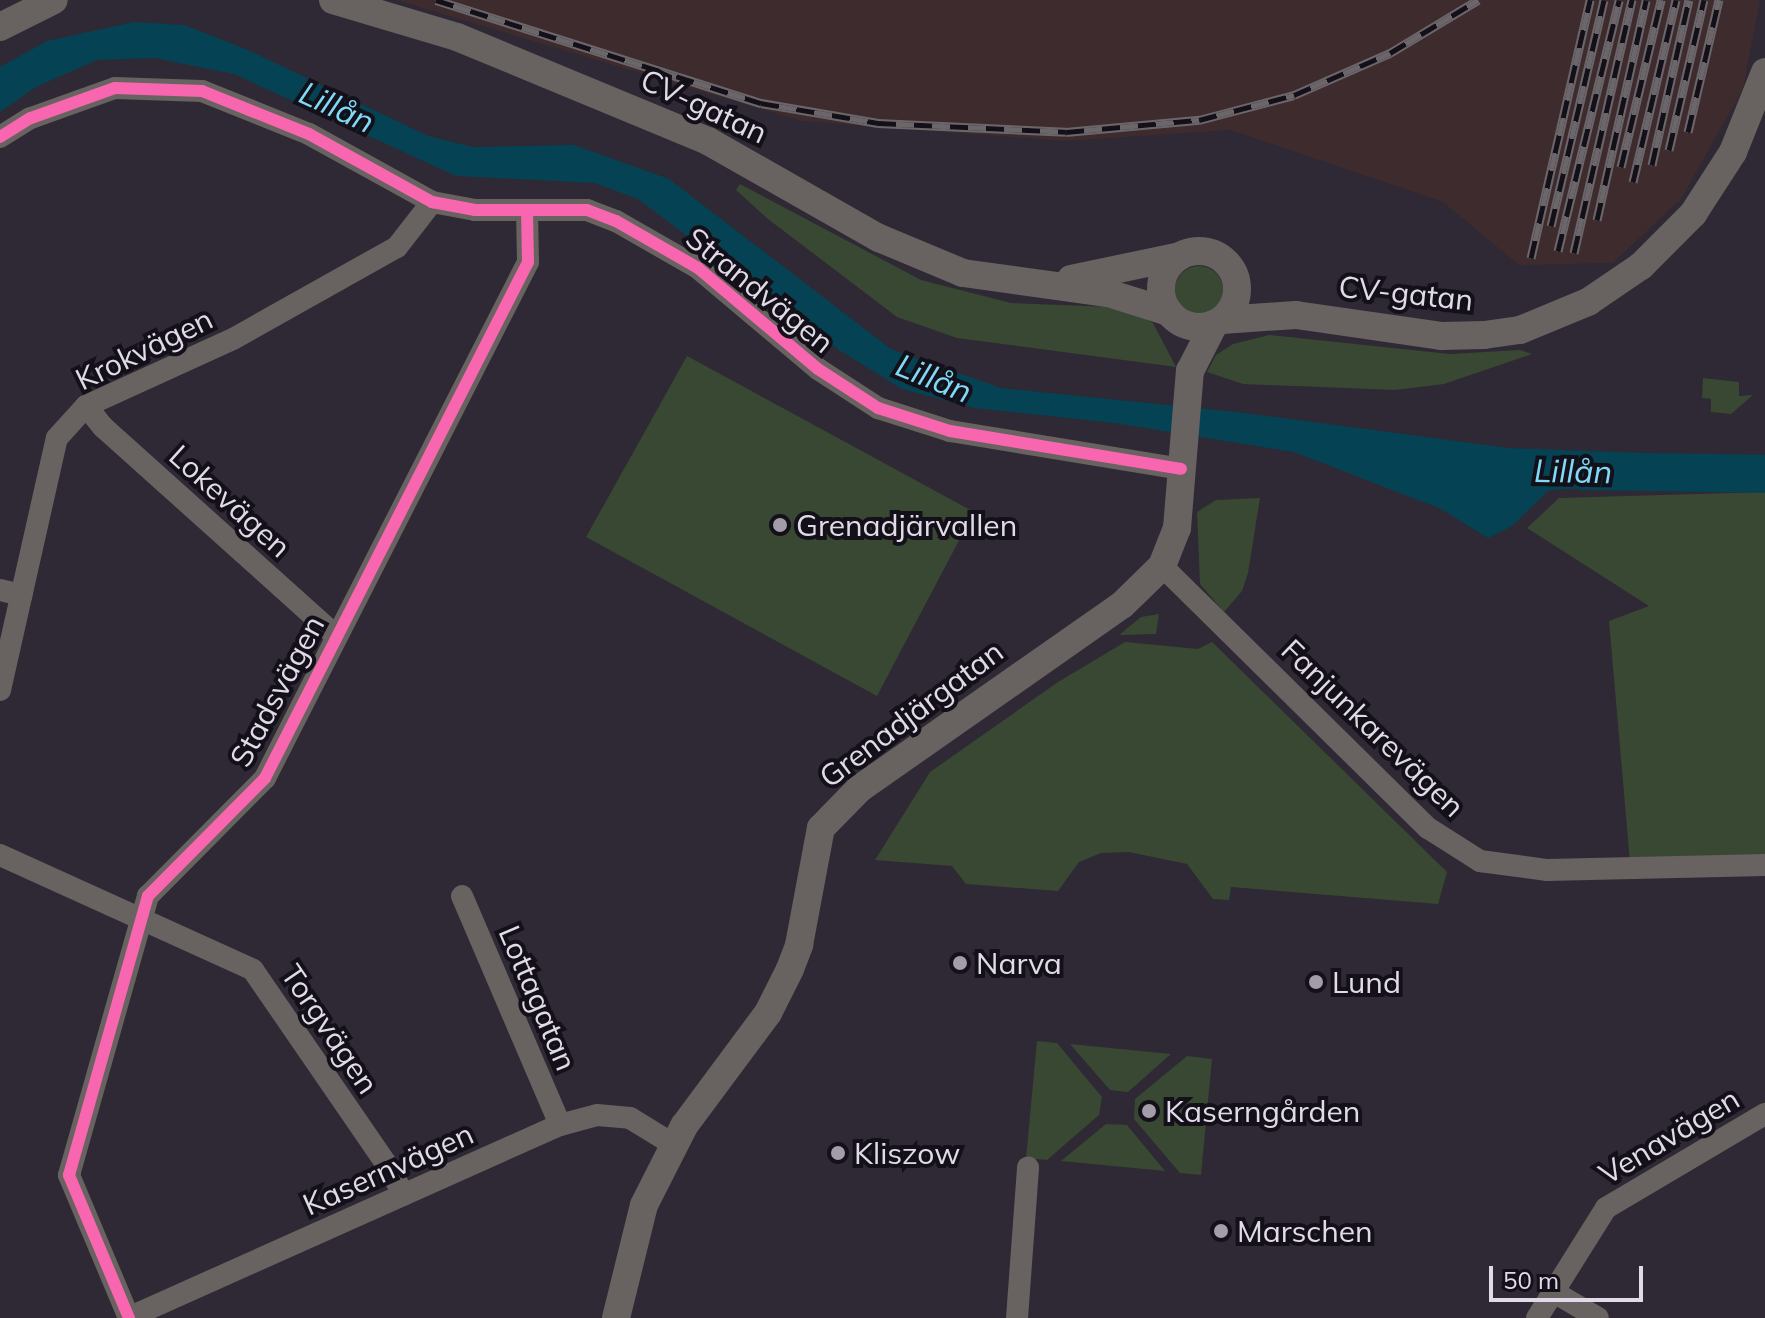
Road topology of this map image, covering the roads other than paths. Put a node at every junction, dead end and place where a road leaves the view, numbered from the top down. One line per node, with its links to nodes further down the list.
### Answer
1 (54, 0): 3 (street)
2 (333, 0): 10 (street, CV-gatan)
3 (0, 27)
4 (1764, 80): 12 (street, CV-gatan)
5 (0, 137): 6 (street, Strandvägen)
6 (432, 202): 7 (street, Strandvägen); 15 (street, Krokvägen)
7 (527, 211): 16 (street, Strandvägen); 19 (street, Stadsvägen)
8 (1180, 256): 9 (street); 10 (street, CV-gatan); 11 (street)
9 (1235, 275): 12 (street, CV-gatan); 13 (street)
10 (1038, 284): 11 (street, CV-gatan)
11 (1170, 314): 13 (street); 14 (street, Grenadjärgatan)
12 (1296, 315): 13 (street, CV-gatan)
13 (1218, 322): 14 (street, Grenadjärgatan)
14 (1190, 371): 16 (street, Grenadjärgatan)
15 (86, 406): 18 (street, Krokvägen); 19 (street, Lokevägen)
16 (1182, 456): 17 (street, Grenadjärgatan)
17 (1162, 566): 22 (street, Fanjunkarevägen); 27 (street, Grenadjärgatan)
18 (11, 592): 20 (street, Krokvägen)
19 (337, 637): 24 (street, Stadsvägen)
20 (0, 690)
21 (0, 855): 24 (street, Torgvägen)
22 (1765, 865)
23 (462, 896): 26 (street, Lottagatan)
24 (142, 918): 29 (street, Torgvägen); 31 (street, Stadsvägen)
25 (1765, 1114): 30 (street, Venavägen)
26 (560, 1125): 27 (street, Kasernvägen); 29 (street, Kasernvägen)
27 (674, 1145): 32 (street, Grenadjärgatan)
28 (1028, 1167): 33 (street)
29 (403, 1195): 31 (street, Kasernvägen)
30 (1552, 1291): 34 (street, Venavägen); 35 (street)
31 (129, 1318)
32 (616, 1318)
33 (1017, 1318)
34 (1537, 1318)
35 (1598, 1318)

